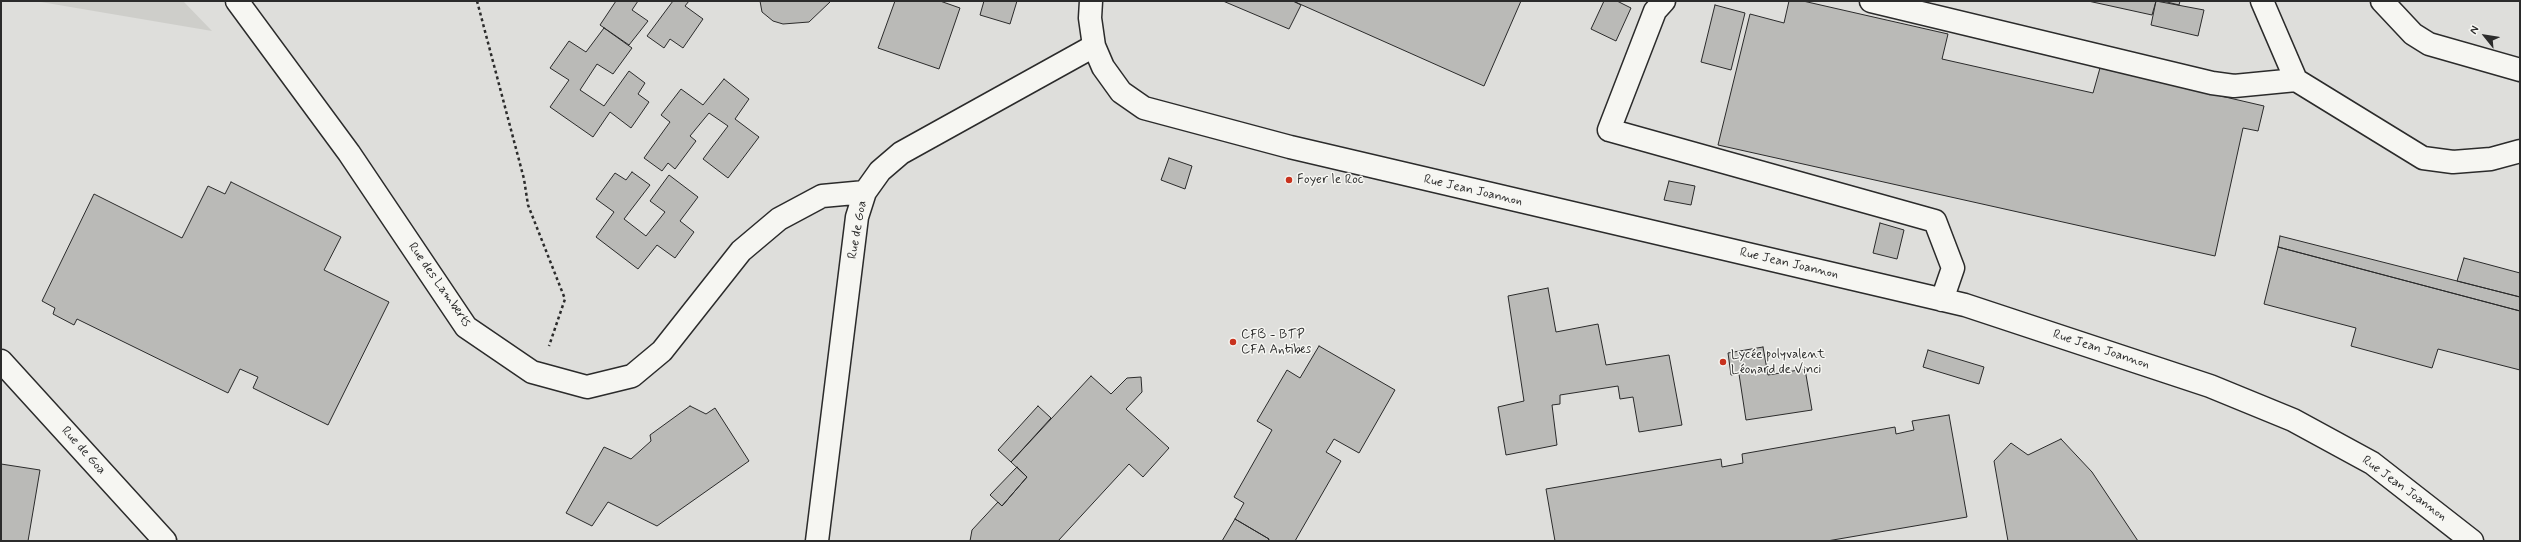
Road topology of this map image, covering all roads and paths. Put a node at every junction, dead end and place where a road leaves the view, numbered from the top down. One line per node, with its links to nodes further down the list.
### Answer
1 (237, 1): 12 (street, Rue des Lamberts)
2 (477, 1): 14 (path)
3 (1091, 1): 8 (street, Rue Jean Joannon)
4 (1664, 1): 13 (street)
5 (1871, 1): 10 (street)
6 (2262, 1): 10 (street)
7 (2382, 1): 9 (street)
8 (1094, 46): 12 (street, Rue de Goa); 13 (street, Rue Jean Joannon)
9 (2520, 70)
10 (2296, 80): 11 (street)
11 (2520, 151)
12 (865, 192): 17 (street, Rue de Goa)
13 (1942, 300): 18 (street, Rue Jean Joannon)
14 (547, 351)
15 (1, 361): 16 (street, Rue de Goa)
16 (165, 541)
17 (817, 541)
18 (2472, 541)

